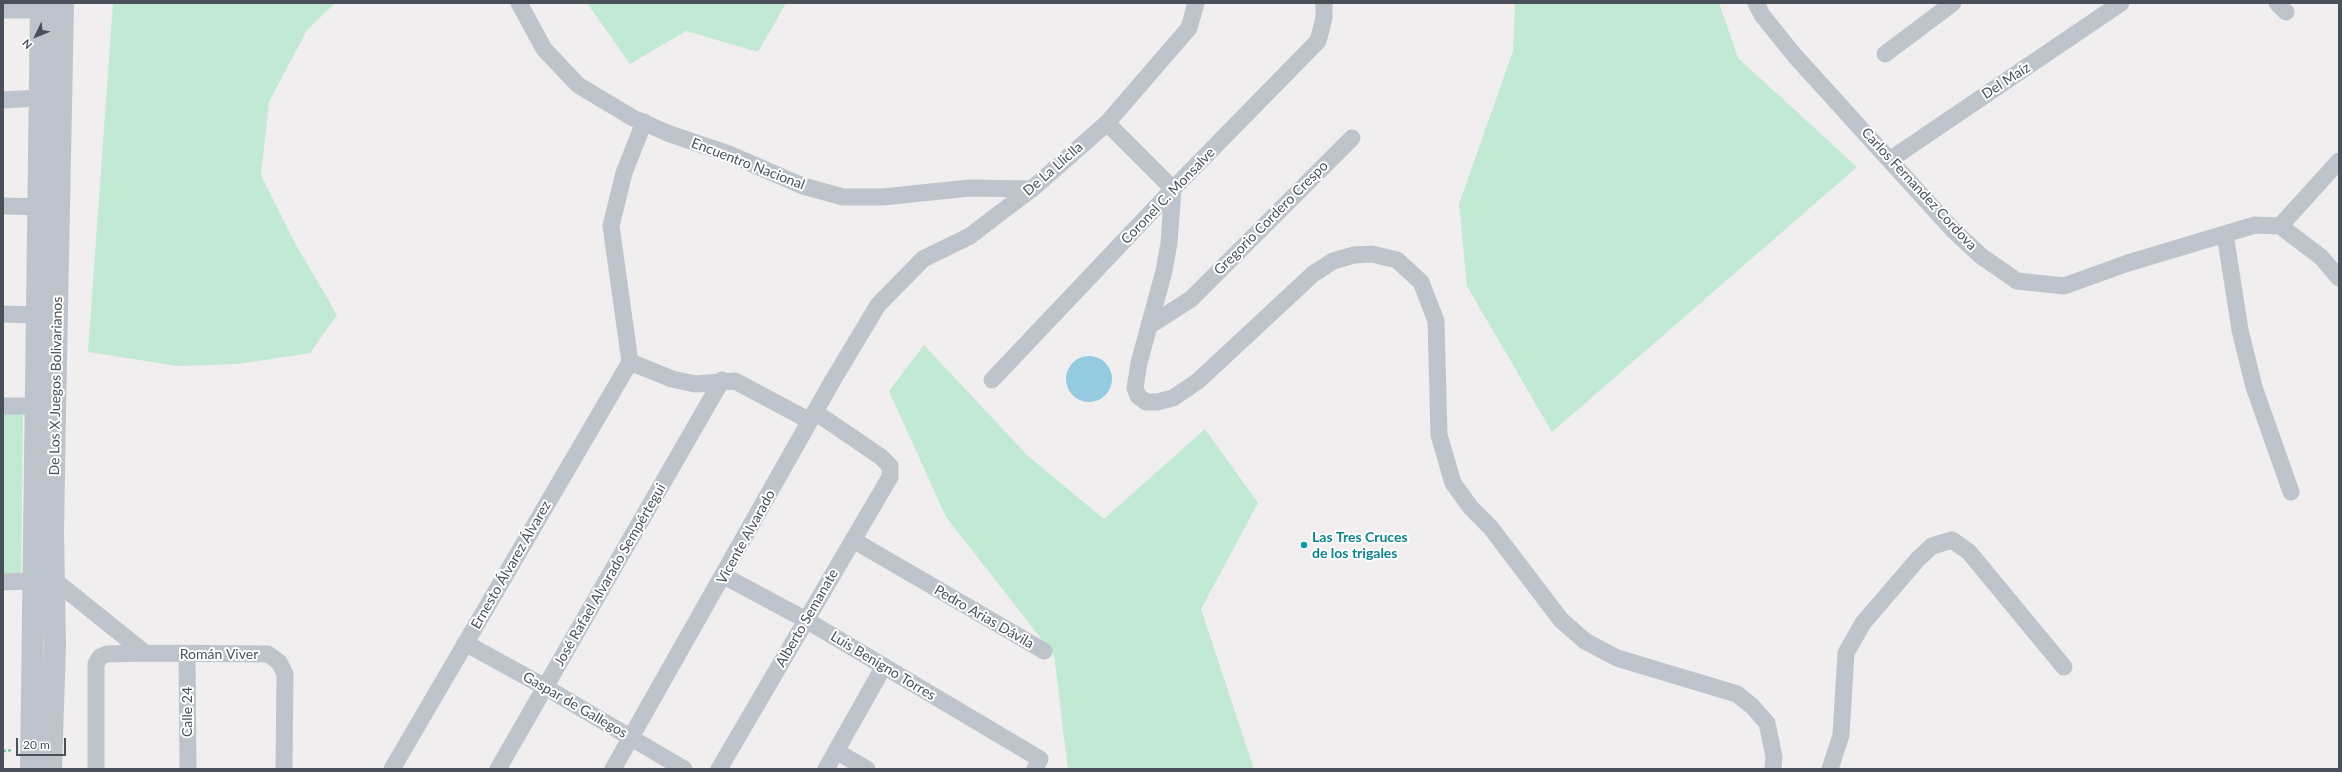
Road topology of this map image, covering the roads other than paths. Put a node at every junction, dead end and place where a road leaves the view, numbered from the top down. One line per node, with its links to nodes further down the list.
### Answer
1 (64, 3): 22 (street, De Los X Juegos Bolivarianos)
2 (519, 3): 13 (street, Encuentro Nacional)
3 (1196, 3): 14 (street, De La Lliclla)
4 (1324, 3): 19 (street, Coronel C. Monsalve)
5 (1756, 3): 16 (street, Carlos Fernandez Cordova)
6 (1953, 3): 10 (street)
7 (2121, 3): 16 (street, Del Maíz)
8 (41, 6): 9 (street); 11 (street, De Los X Juegos Bolivarianos)
9 (3, 10)
10 (1885, 54)
11 (40, 98): 12 (street); 21 (street, De Los X Juegos Bolivarianos)
12 (3, 100)
13 (644, 122): 18 (street, Encuentro Nacional); 32 (street)
14 (1107, 122): 18 (street, De La Lliclla); 19 (street)
15 (1352, 138): 27 (street, Gregorio Cordero Crespo)
16 (1890, 159): 24 (street, Carlos Fernandez Cordova)
17 (2339, 161): 23 (street)
18 (1032, 189): 28 (street, De La Lliclla)
19 (1173, 189): 25 (street); 34 (street, Coronel C. Monsalve)
20 (3, 206): 21 (street)
21 (38, 206): 22 (street); 30 (street, De Los X Juegos Bolivarianos)
22 (60, 208): 41 (street, De Los X Juegos Bolivarianos)
23 (2280, 226): 24 (street, Carlos Fernandez Cordova); 26 (street)
24 (2225, 234): 38 (street)
25 (1163, 278): 27 (street); 31 (street)
26 (2339, 278)
27 (1191, 298): 31 (street, Gregorio Cordero Crespo)
28 (878, 305): 37 (street, Vicente Alvarado)
29 (3, 314): 30 (street)
30 (36, 315): 36 (street, De Los X Juegos Bolivarianos)
31 (1149, 326): 66 (street)
32 (630, 362): 33 (street); 44 (street, Ernesto Álvarez Álvarez)
33 (722, 380): 37 (street); 50 (street, José Rafael Alvarado Sempértegui)
34 (992, 380)
35 (3, 406): 36 (street)
36 (35, 406): 41 (street, De Los X Juegos Bolivarianos)
37 (812, 417): 39 (street, Alberto Semanate); 40 (street, Vicente Alvarado)
38 (2291, 492)
39 (853, 540): 43 (street, Alberto Semanate); 45 (street, Pedro Arias Dávila)
40 (724, 576): 43 (street, Luis Benigno Torres); 51 (street, Vicente Alvarado)
41 (44, 580): 42 (street); 46 (street); 54 (street, De Los X Juegos Bolivarianos); 55 (street, De Los X Juegos Bolivarianos)
42 (3, 582)
43 (806, 620): 48 (street, Luis Benigno Torres); 63 (street, Alberto Semanate)
44 (465, 643): 50 (street, Gaspar de Gallegos); 59 (street, Ernesto Álvarez Álvarez)
45 (1044, 651)
46 (145, 653): 47 (street, Román Viver); 56 (street, Román Viver)
47 (187, 654): 57 (street, Calle 24); 58 (street, Román Viver)
48 (884, 666): 52 (street); 53 (street, Luis Benigno Torres)
49 (2064, 667): 67 (street)
50 (545, 687): 51 (street, Gaspar de Gallegos); 60 (street, José Rafael Alvarado Sempértegui)
51 (632, 737): 61 (street, Vicente Alvarado); 62 (street, Gaspar de Gallegos)
52 (836, 751): 64 (street); 65 (street)
53 (1037, 764)
54 (31, 769)
55 (51, 769)
56 (96, 769)
57 (188, 769)
58 (284, 769)
59 (392, 769)
60 (498, 769)
61 (614, 769)
62 (684, 769)
63 (719, 769)
64 (826, 769)
65 (867, 769)
66 (1773, 769)
67 (1830, 769)

